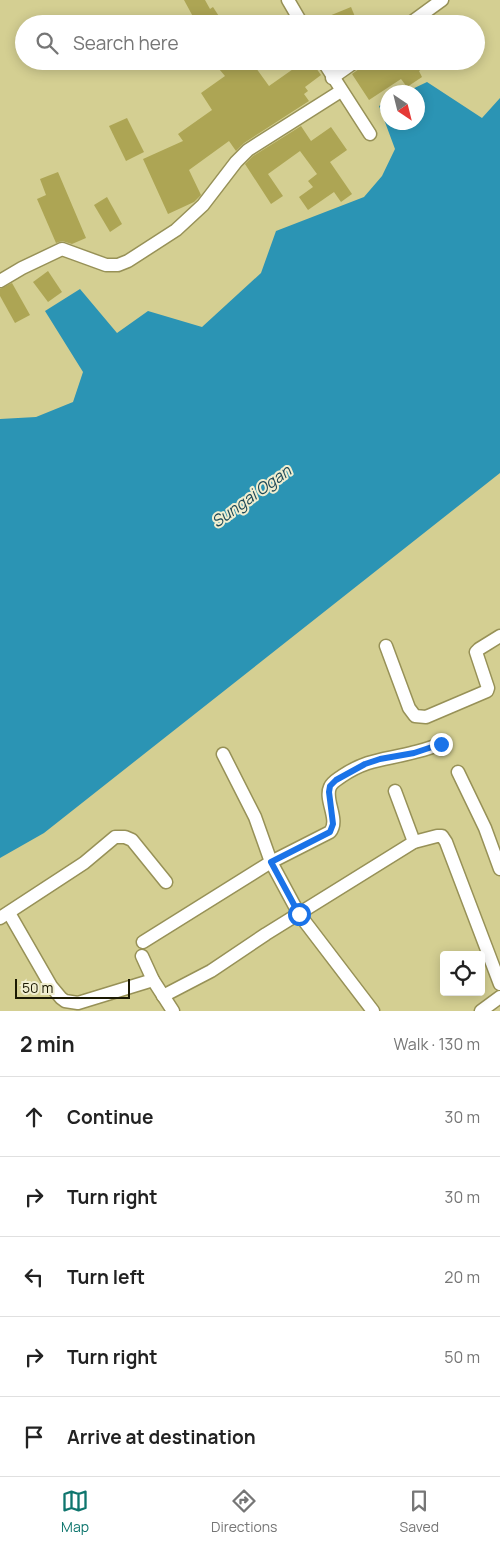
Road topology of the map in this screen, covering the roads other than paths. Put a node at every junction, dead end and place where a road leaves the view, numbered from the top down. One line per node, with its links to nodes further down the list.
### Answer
1 (288, 0): 3 (street)
2 (442, 0): 4 (street)
3 (297, 15)
4 (421, 15)
5 (328, 70): 7 (street)
6 (343, 70): 7 (street)
7 (332, 78): 8 (street)
8 (341, 91): 9 (street); 10 (street)
9 (370, 134)
10 (0, 282)
11 (500, 636): 12 (street)
12 (386, 646)
13 (441, 744): 18 (street)
14 (222, 754): 18 (street)
15 (458, 772): 19 (street)
16 (395, 791): 17 (street)
17 (414, 842): 21 (street); 26 (street)
18 (271, 862): 21 (street); 23 (street)
19 (500, 869)
20 (166, 882): 22 (street)
21 (299, 914): 27 (street); 30 (street)
22 (5, 916): 25 (street)
23 (143, 942)
24 (142, 956): 25 (street)
25 (153, 980): 27 (street)
26 (500, 984)
27 (163, 996): 29 (street)
28 (500, 997): 31 (street)
29 (173, 1011)
30 (373, 1011)
31 (481, 1011)

